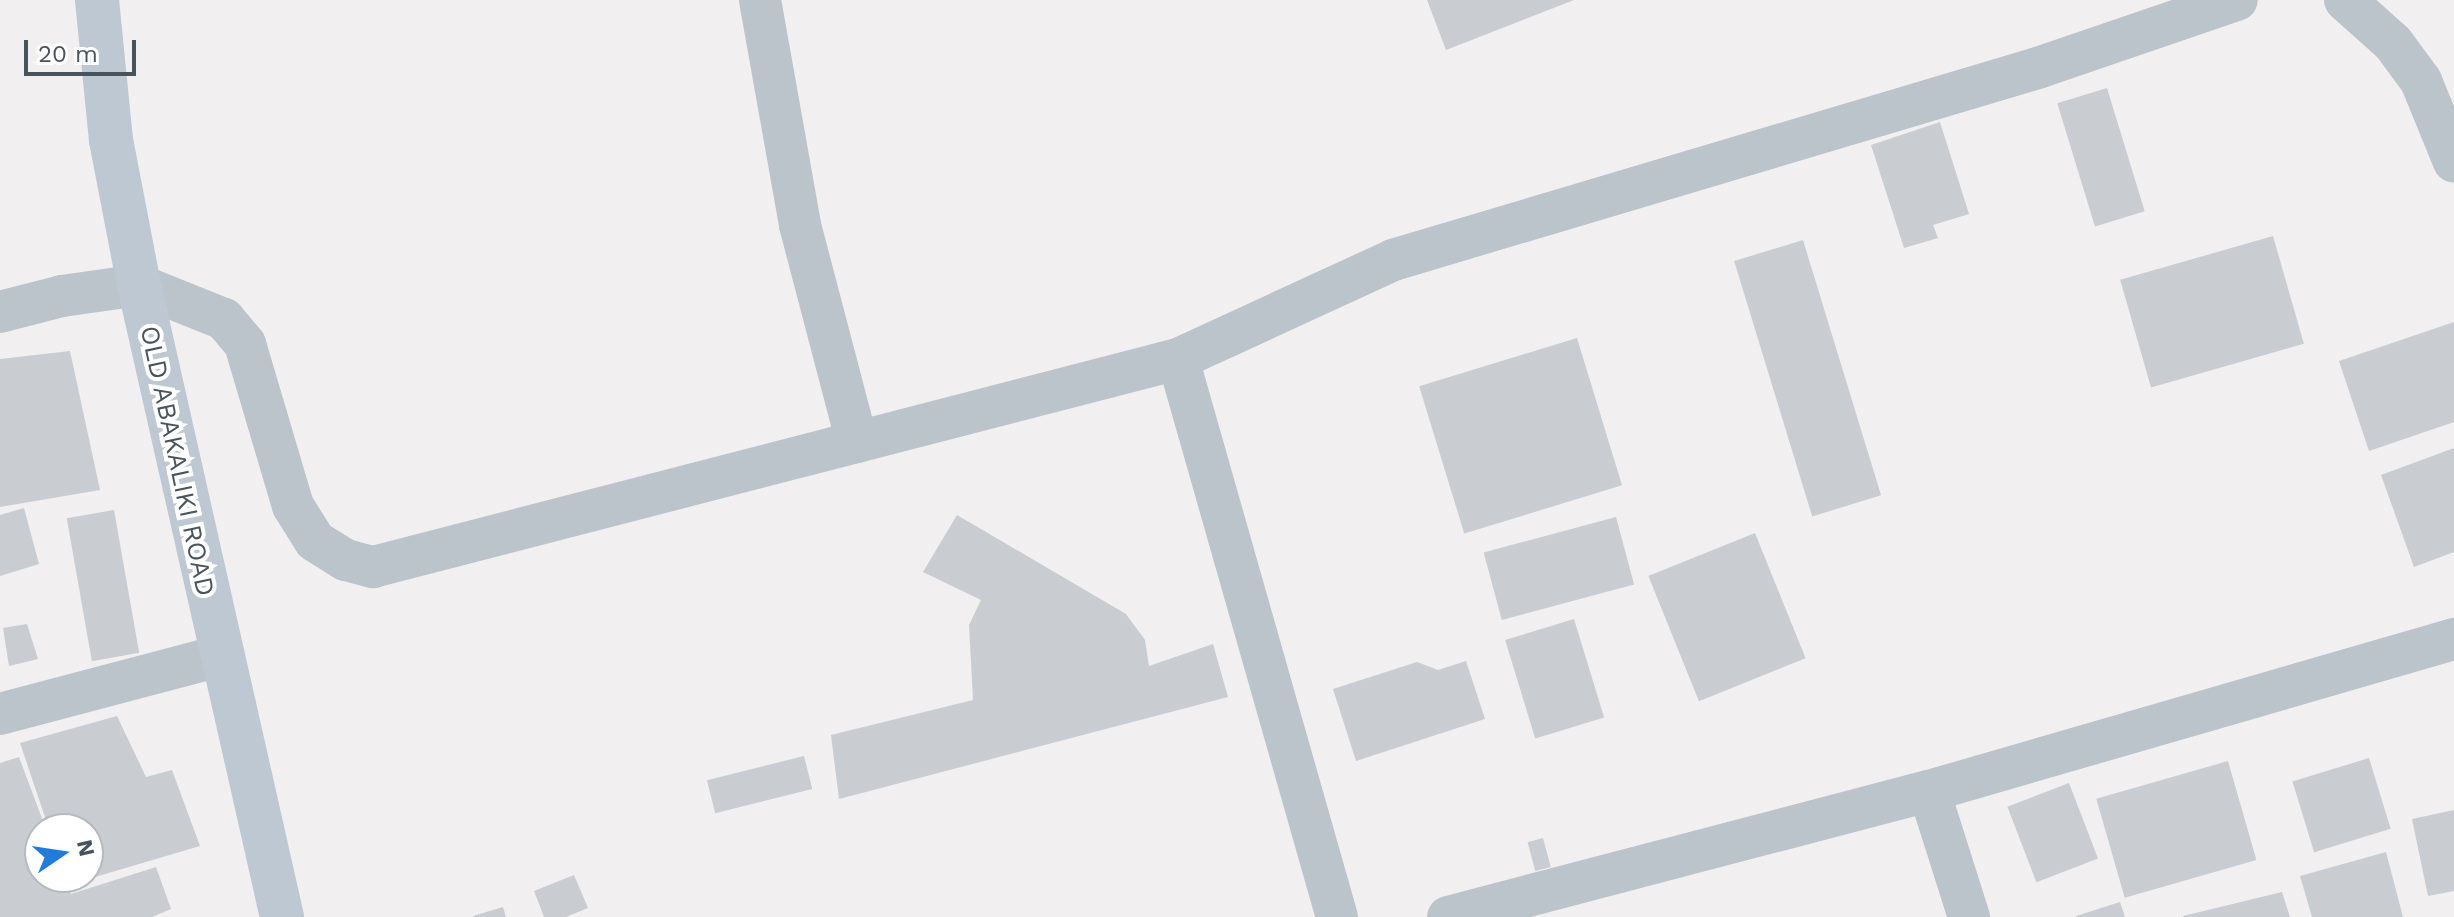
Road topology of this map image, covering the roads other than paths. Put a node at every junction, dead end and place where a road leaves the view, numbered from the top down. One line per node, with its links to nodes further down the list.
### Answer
1 (97, 0): 6 (main road, OLD ABAKALIKI ROAD)
2 (760, 0): 9 (street)
3 (2237, 0): 8 (street)
4 (2345, 0): 5 (street)
5 (2454, 162)
6 (139, 285): 7 (street); 9 (street); 11 (main road, OLD ABAKALIKI ROAD)
7 (0, 312)
8 (1178, 359): 9 (street); 15 (street)
9 (857, 442)
10 (2454, 639): 13 (street)
11 (219, 656): 12 (street); 14 (main road, OLD ABAKALIKI ROAD)
12 (0, 714)
13 (1929, 791): 16 (street); 17 (street)
14 (282, 917)
15 (1337, 917)
16 (1448, 917)
17 (1969, 917)

